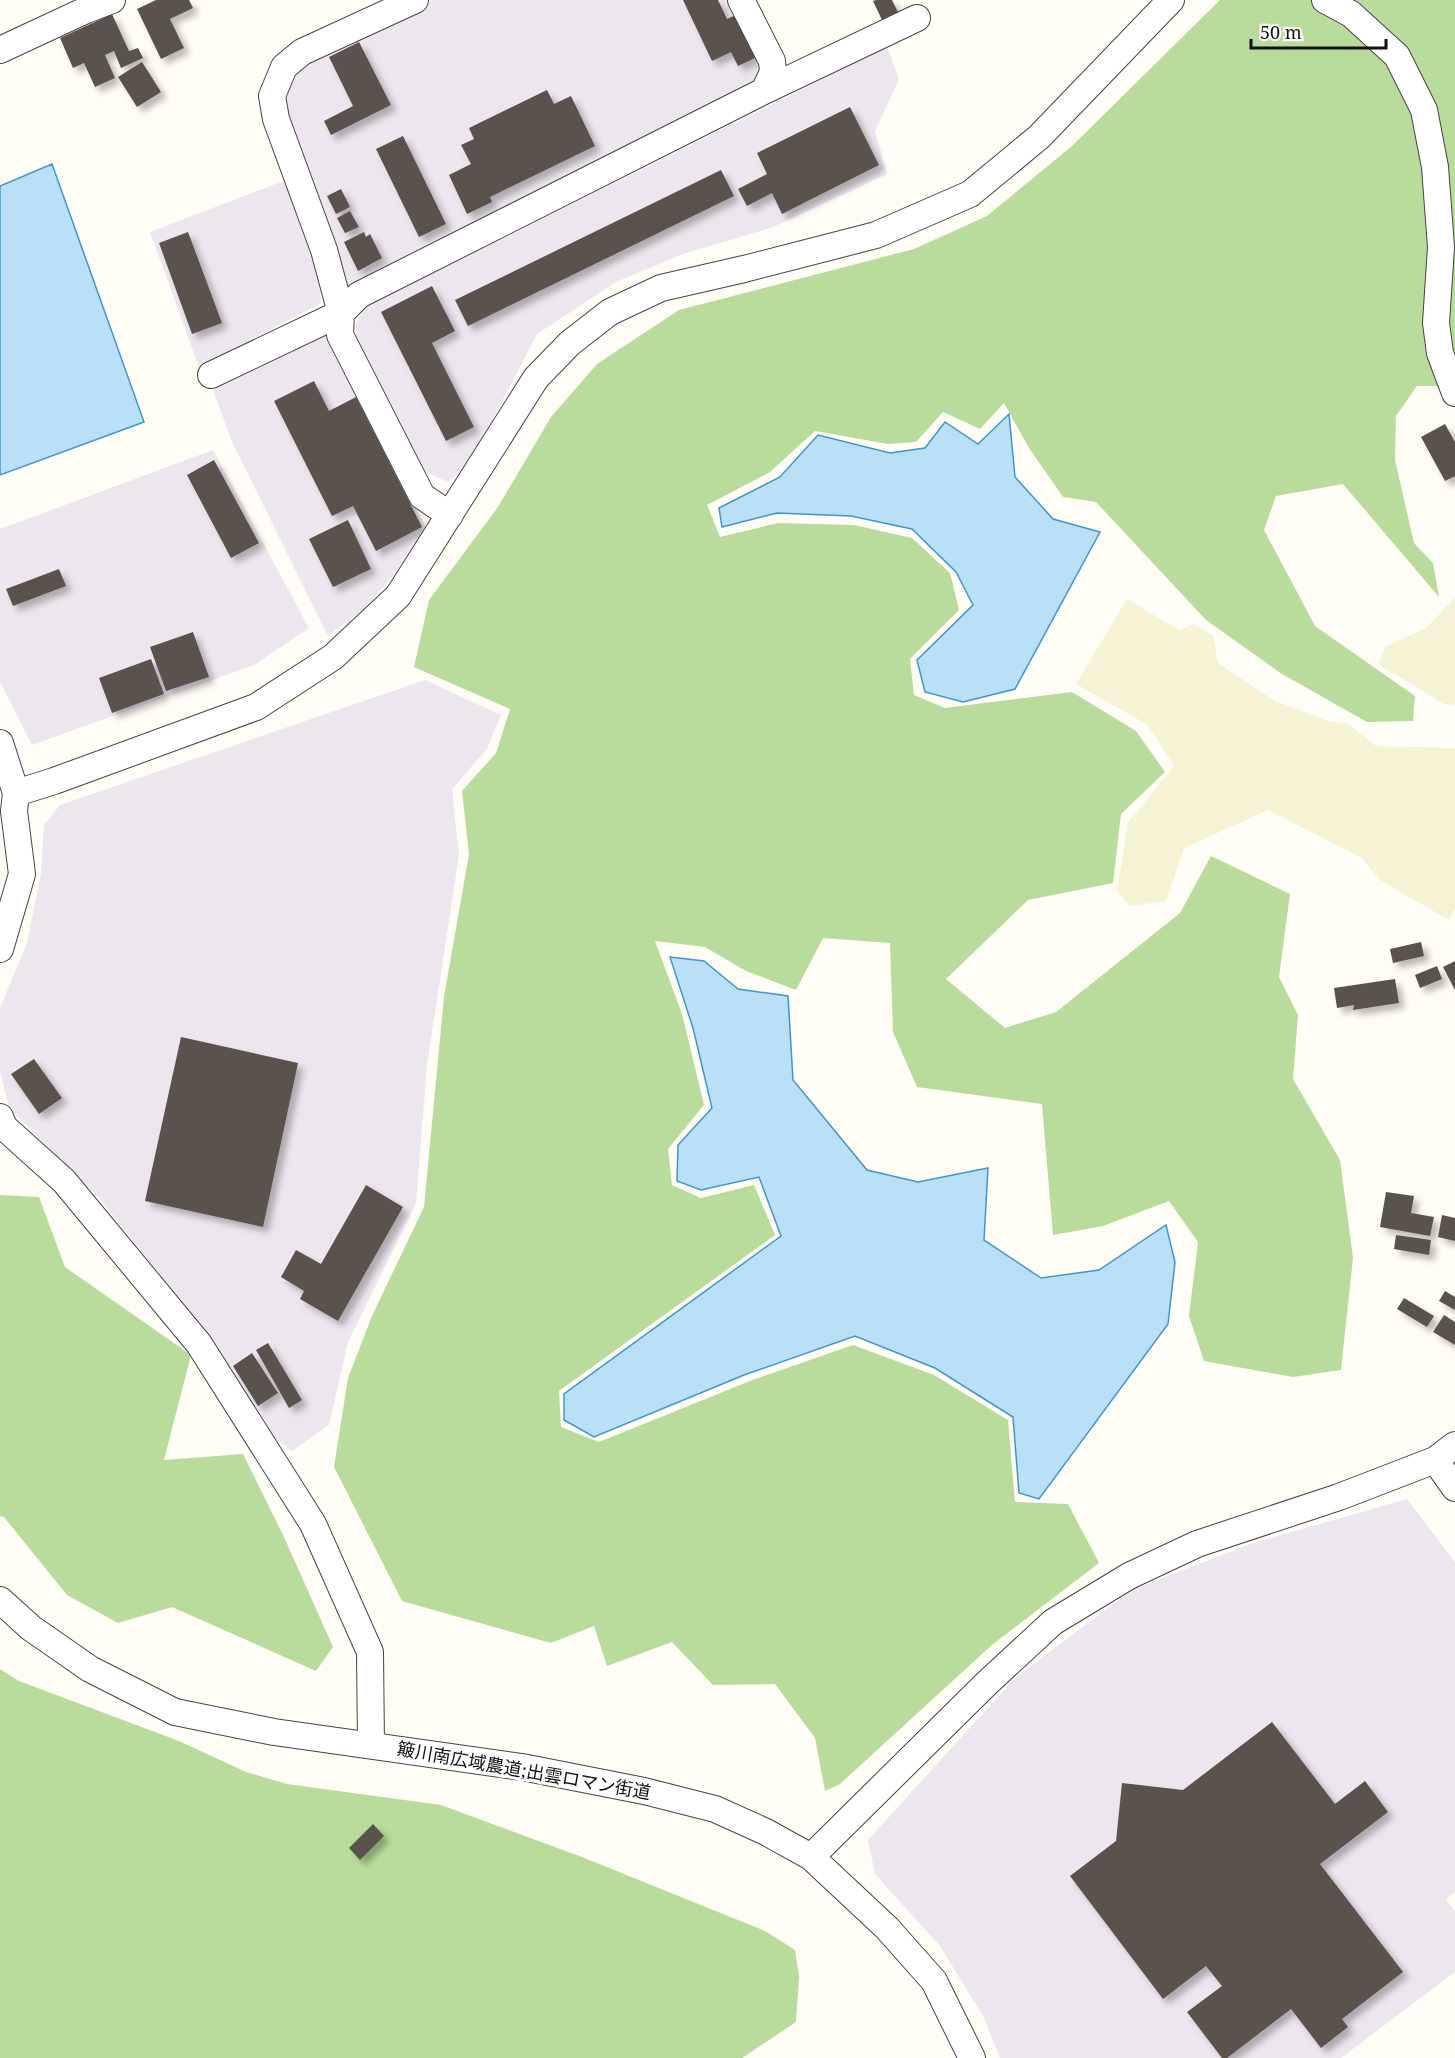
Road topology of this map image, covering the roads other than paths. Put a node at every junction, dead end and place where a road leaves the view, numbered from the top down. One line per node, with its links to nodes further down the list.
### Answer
1 (112, 0): 7 (street)
2 (415, 0): 9 (street)
3 (741, 0): 8 (street)
4 (1171, 0): 12 (street)
5 (1325, 0): 11 (street)
6 (918, 18): 8 (street)
7 (0, 50)
8 (764, 91): 9 (street)
9 (341, 313): 10 (street); 12 (street)
10 (210, 375)
11 (1455, 393)
12 (450, 515): 14 (street)
13 (0, 743): 14 (street)
14 (16, 792): 15 (street)
15 (0, 949)
16 (0, 1117): 21 (street)
17 (1455, 1445): 18 (street)
18 (1435, 1460): 19 (street); 22 (street)
19 (1455, 1488)
20 (0, 1600): 21 (street, 簸川南広域農道;出雲ロマン街道)
21 (371, 1745): 22 (street, 簸川南広域農道;出雲ロマン街道)
22 (811, 1857): 23 (street, 簸川南広域農道;出雲ロマン街道)
23 (972, 2058)

